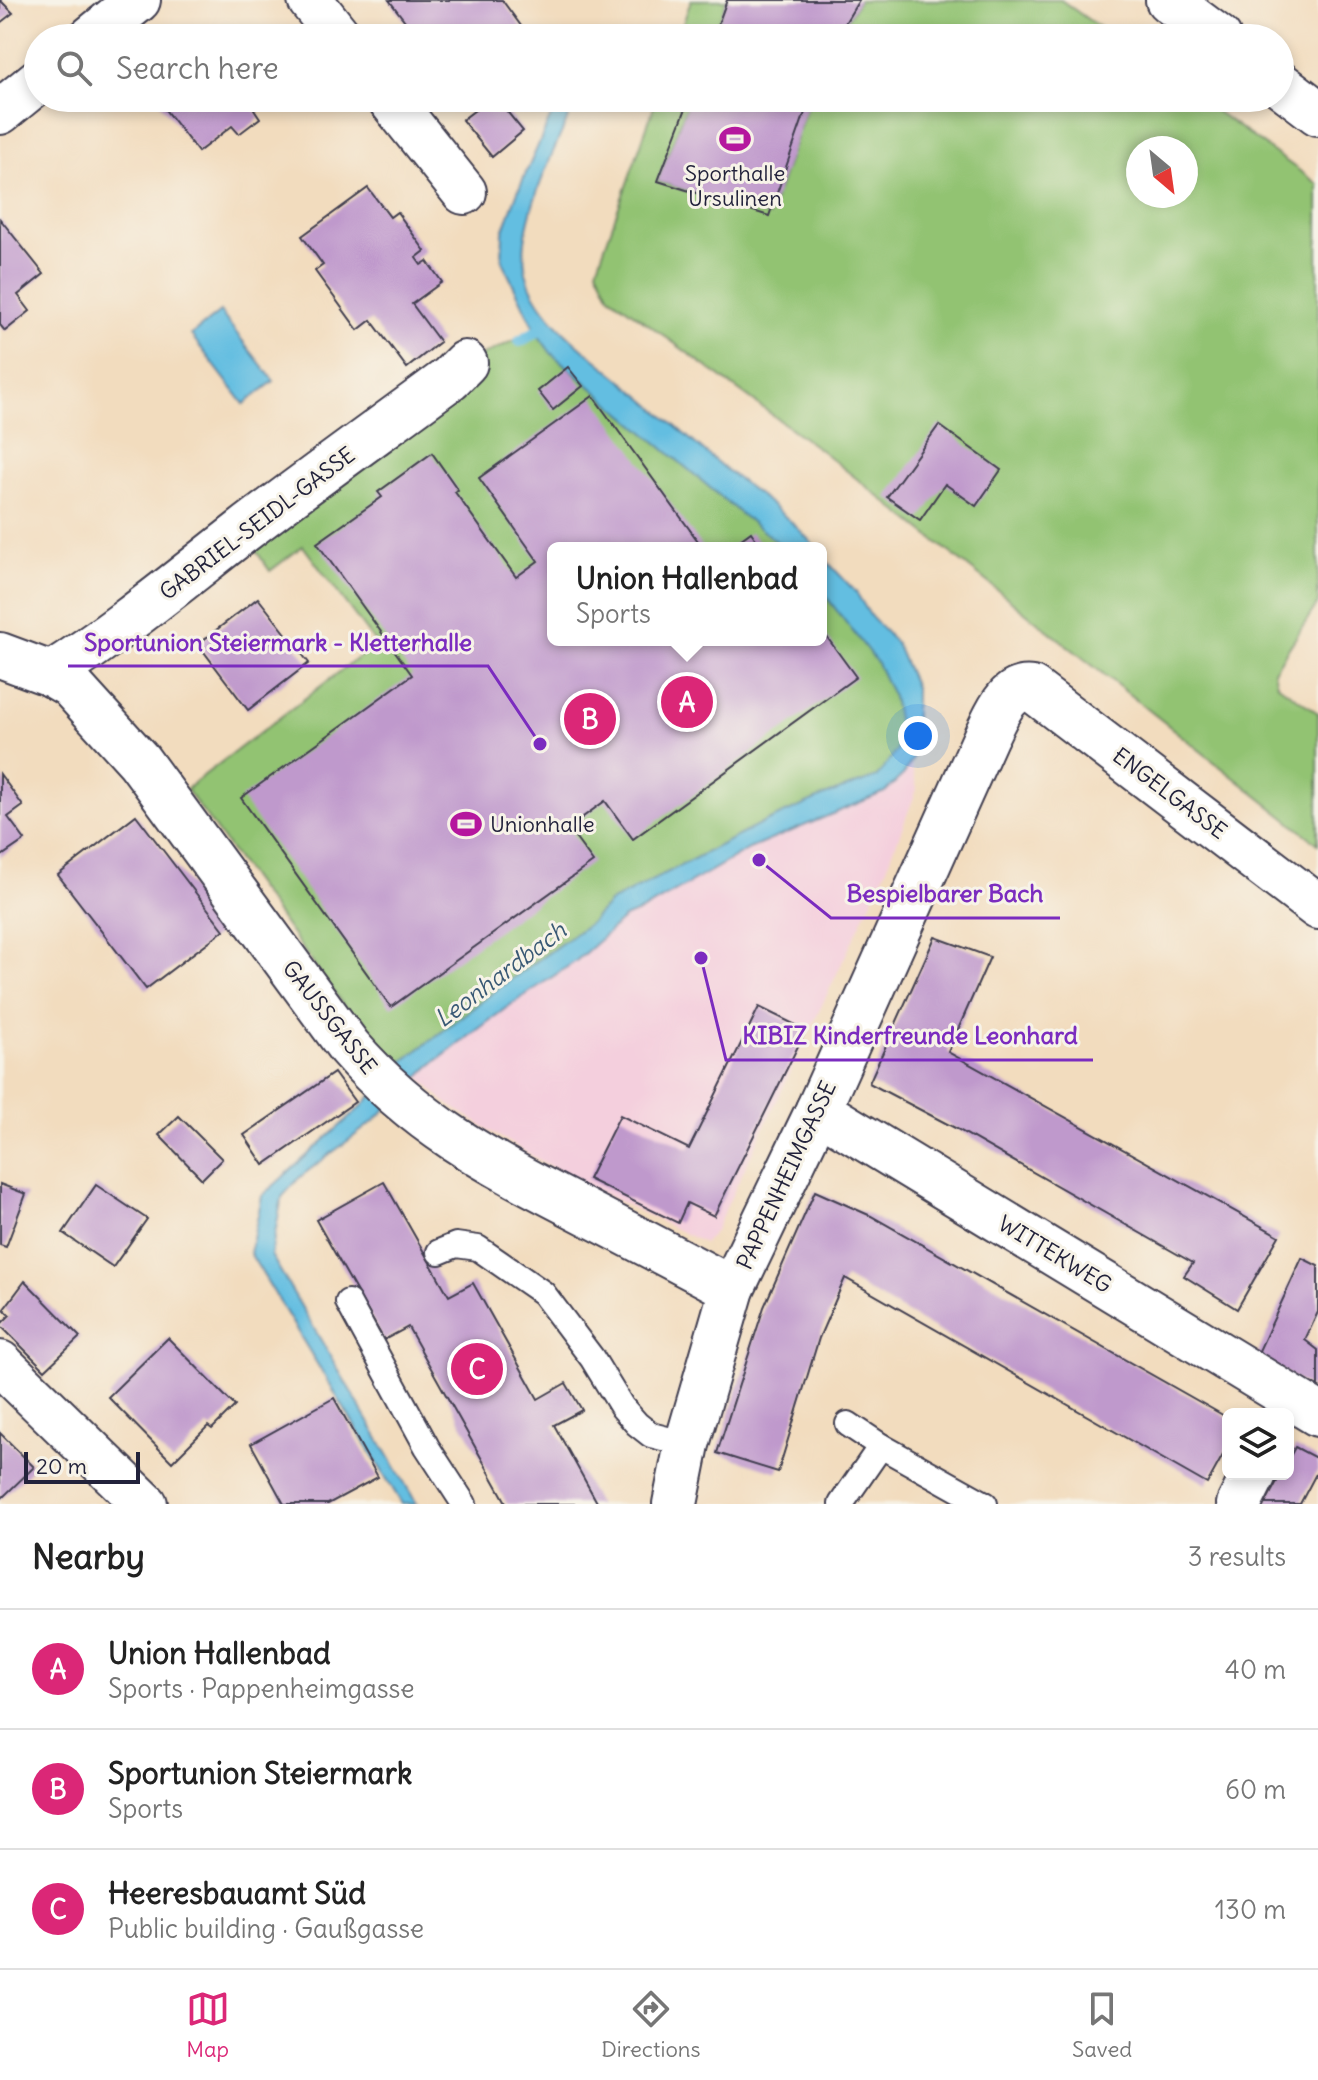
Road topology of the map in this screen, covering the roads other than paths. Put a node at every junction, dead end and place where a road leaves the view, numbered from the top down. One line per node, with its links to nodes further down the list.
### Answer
1 (138, 0): 4 (street)
2 (310, 0): 5 (street)
3 (1168, 0): 6 (street)
4 (108, 24)
5 (329, 24)
6 (1200, 24)
7 (24, 92): 9 (street)
8 (1294, 95): 11 (street)
9 (0, 112)
10 (400, 112): 12 (street)
11 (1318, 113)
12 (464, 192)
13 (465, 363): 15 (street, GABRIEL-SEIDL-GASSE)
14 (0, 655): 15 (street)
15 (51, 674): 20 (street, GAUSSGASSE)
16 (1019, 689): 17 (street, ENGELGASSE); 18 (street, PAPPENHEIMGASSE)
17 (1318, 907)
18 (818, 1110): 20 (street, PAPPENHEIMGASSE); 23 (street, WITTEKWEG)
19 (439, 1252): 25 (lane)
20 (732, 1289): 25 (street, PAPPENHEIMGASSE)
21 (348, 1302): 29 (lane)
22 (0, 1363): 28 (street)
23 (1298, 1409)
24 (848, 1424): 26 (lane)
25 (687, 1444): 30 (street, PAPPENHEIMGASSE)
26 (881, 1446): 31 (lane); 32 (lane)
27 (1251, 1480): 33 (street)
28 (145, 1504)
29 (464, 1504)
30 (675, 1504)
31 (841, 1504)
32 (985, 1504)
33 (1239, 1504)

